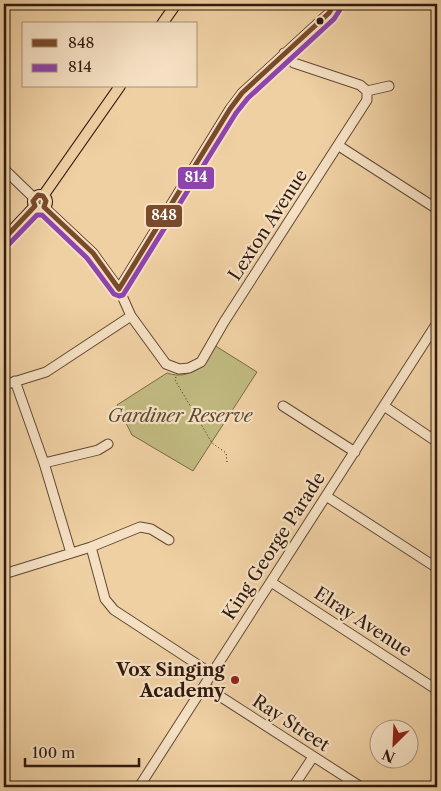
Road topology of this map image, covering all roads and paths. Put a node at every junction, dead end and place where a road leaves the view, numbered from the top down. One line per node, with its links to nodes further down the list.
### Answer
1 (176, 4): 3 (main road)
2 (334, 4): 4 (street)
3 (163, 22)
4 (284, 53): 7 (street); 13 (street)
5 (389, 86): 7 (street)
6 (119, 88): 10 (main road)
7 (367, 91): 8 (street, Lexton Avenue)
8 (339, 146): 11 (street); 16 (street, Lexton Avenue)
9 (4, 169): 10 (street)
10 (39, 202): 12 (main road); 13 (street)
11 (437, 210)
12 (4, 239)
13 (119, 289): 14 (street)
14 (131, 316): 16 (street); 17 (street)
15 (437, 323): 20 (street, King George Parade)
16 (179, 369): 24 (path)
17 (15, 381): 18 (street); 25 (street)
18 (4, 385)
19 (283, 406): 23 (street)
20 (384, 406): 21 (street); 23 (street, King George Parade)
21 (437, 442)
22 (108, 444): 25 (street)
23 (355, 452): 26 (street, King George Parade)
24 (227, 462)
25 (44, 463): 29 (street)
26 (326, 496): 30 (street); 32 (street, King George Parade)
27 (169, 540): 28 (street)
28 (91, 547): 29 (street); 33 (street)
29 (71, 553): 31 (street)
30 (437, 568)
31 (4, 574)
32 (271, 582): 33 (street, King George Parade); 35 (street, Elray Avenue)
33 (212, 674): 34 (street, King George Parade)
34 (204, 686): 36 (street, Ray Street); 37 (street, King George Parade)
35 (437, 690)
36 (313, 756): 38 (street); 39 (street, Ray Street)
37 (139, 787)
38 (293, 787)
39 (361, 787)

